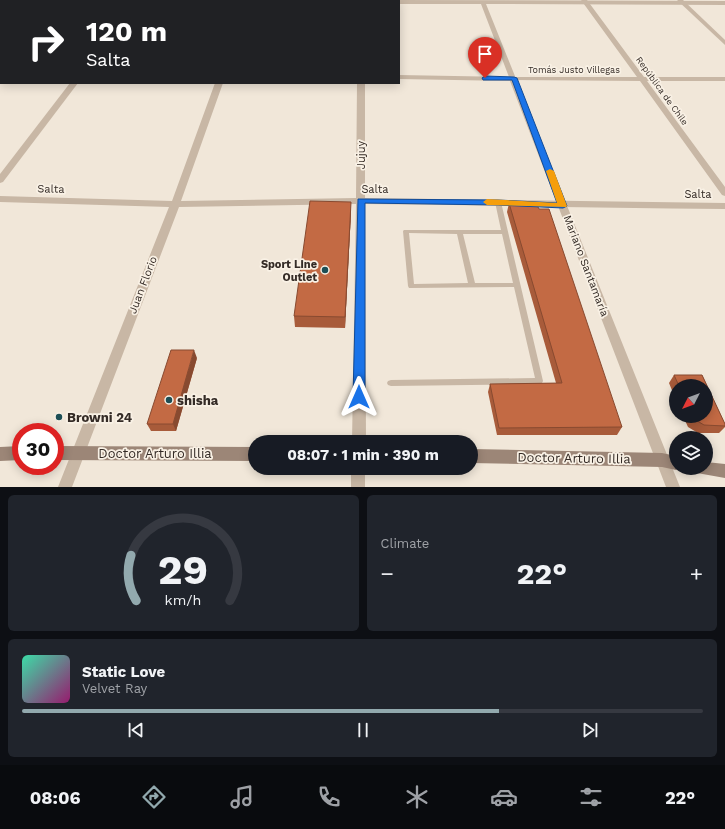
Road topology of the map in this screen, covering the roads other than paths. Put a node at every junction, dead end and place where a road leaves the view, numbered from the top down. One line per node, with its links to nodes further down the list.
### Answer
1 (0, 0): 2 (street)
2 (22, 0)
3 (482, 1): 4 (street); 6 (street); 10 (street, Mariano Santamaría)
4 (585, 1): 5 (street); 11 (street, República de Chile)
5 (682, 1): 7 (street); 8 (street)
6 (400, 2)
7 (725, 3)
8 (725, 43)
9 (400, 77): 10 (street, Tomás Justo Villegas)
10 (514, 78): 11 (street, Tomás Justo Villegas); 22 (street, Mariano Santamaría)
11 (642, 78): 12 (street, Tomás Justo Villegas); 17 (street, República de Chile)
12 (725, 79)
13 (73, 84): 16 (street)
14 (219, 84): 21 (street, Juan Florio)
15 (361, 84): 19 (street, Jujuy)
16 (0, 180)
17 (725, 193)
18 (0, 199): 21 (street, Salta)
19 (361, 201): 20 (street, Salta); 21 (street, Salta); 29 (street, Jujuy)
20 (498, 202): 22 (street, Salta); 25 (lane)
21 (175, 204): 32 (street, Juan Florio)
22 (563, 206): 23 (street, Salta); 36 (street, Mariano Santamaría)
23 (725, 206)
24 (460, 232): 25 (lane); 26 (lane); 26 (lane)
25 (505, 232): 27 (lane)
26 (472, 285): 27 (lane)
27 (517, 285): 28 (lane)
28 (391, 383)
29 (359, 435)
30 (12, 453): 33 (main road)
31 (64, 453): 32 (main road, Doctor Arturo Illia)
32 (78, 453): 34 (main road, Doctor Arturo Illia); 41 (street, Juan Florio)
33 (0, 454)
34 (248, 454)
35 (478, 456): 36 (main road, Doctor Arturo Illia)
36 (669, 461)
37 (713, 469): 38 (main road)
38 (725, 471)
39 (358, 475): 42 (street)
40 (671, 475): 43 (street, Mariano Santamaría)
41 (65, 487)
42 (358, 487)
43 (673, 487)

